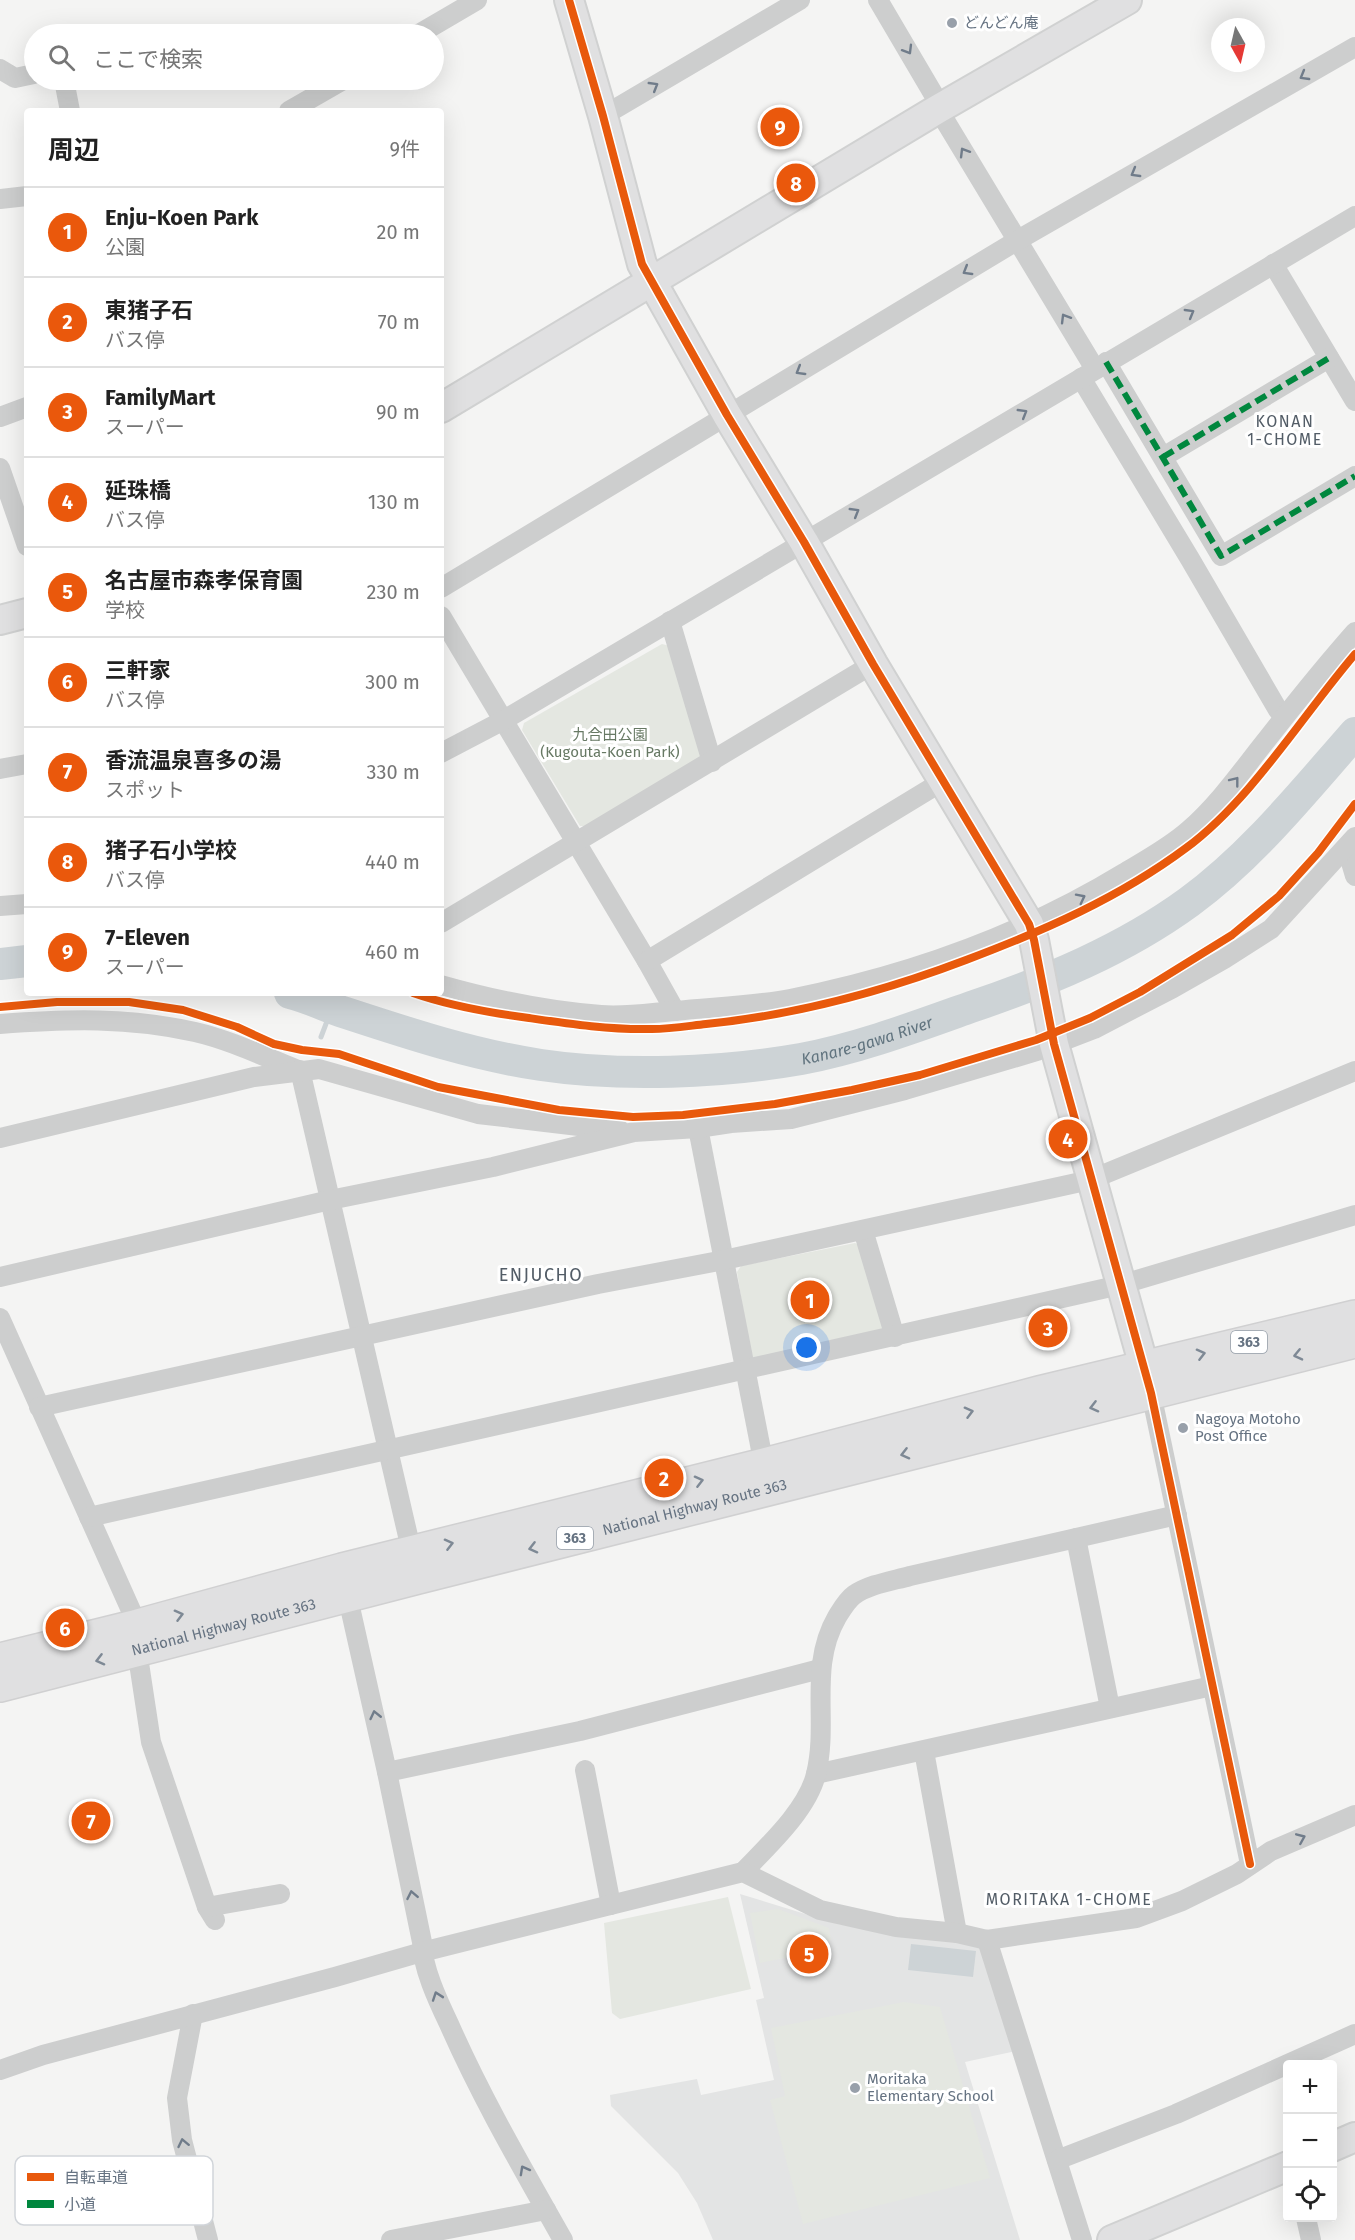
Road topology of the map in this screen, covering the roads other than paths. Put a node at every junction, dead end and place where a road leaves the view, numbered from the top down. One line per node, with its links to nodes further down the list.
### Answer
1 (477, 0): 6 (street)
2 (569, 0): 15 (street)
3 (800, 0): 15 (street, one-way to 3)
4 (878, 0): 14 (street, one-way to 14)
5 (1127, 0): 14 (street)
6 (436, 24)
7 (1355, 47): 19 (street, one-way to 19)
8 (0, 69): 9 (street)
9 (24, 76)
10 (66, 90): 12 (street)
11 (325, 90): 13 (street)
12 (69, 108)
13 (294, 108)
14 (940, 108): 19 (street, one-way to 14); 21 (street)
15 (603, 116): 21 (street)
16 (24, 196): 17 (street)
17 (0, 200)
18 (1355, 216): 20 (street)
19 (1018, 240): 23 (street, one-way to 19); 27 (street, one-way to 27)
20 (1273, 264): 22 (street); 23 (street, one-way to 20)
21 (651, 282): 25 (street); 27 (street)
22 (1329, 357): 24 (street); 29 (street)
23 (1094, 370): 29 (street); 33 (street, one-way to 23); 41 (street)
24 (1355, 401)
25 (444, 406)
26 (24, 408): 28 (street)
27 (727, 415): 33 (street); 34 (street)
28 (0, 417)
29 (1163, 457): 31 (street)
30 (0, 468): 32 (street)
31 (1355, 476)
32 (24, 537)
33 (804, 542): 38 (street); 40 (street)
34 (444, 586)
35 (24, 614): 36 (street)
36 (0, 620)
37 (444, 621): 42 (street)
38 (670, 621): 42 (street); 44 (street)
39 (1355, 632): 41 (street)
40 (873, 664): 44 (street); 47 (street)
41 (1284, 716): 54 (street, one-way to 41)
42 (504, 720): 43 (street); 49 (street)
43 (444, 751)
44 (712, 762): 49 (street)
45 (24, 764): 46 (street)
46 (0, 768)
47 (943, 781): 54 (street); 55 (street)
48 (1355, 837): 50 (street)
49 (576, 842): 53 (street); 55 (street)
50 (1350, 861): 59 (street)
51 (24, 904): 52 (street)
52 (0, 906)
53 (444, 921)
54 (1031, 932): 57 (street); 59 (street)
55 (647, 961): 57 (street)
56 (444, 986): 57 (street)
57 (675, 1011)
58 (0, 1024): 60 (street)
59 (1053, 1039): 62 (street); 65 (street)
60 (300, 1070): 63 (street); 64 (street); 66 (street)
61 (1355, 1071): 65 (street)
62 (698, 1128): 63 (street); 69 (street)
63 (634, 1132): 66 (street)
64 (0, 1138)
65 (1090, 1180): 68 (street); 71 (street)
66 (330, 1200): 70 (street); 74 (street)
67 (1355, 1215): 71 (street)
68 (863, 1230): 69 (street); 75 (street)
69 (724, 1260): 74 (street); 77 (street)
70 (0, 1277)
71 (1120, 1285): 75 (street); 78 (street)
72 (1355, 1317): 78 (highway, National Highway Route 363 / 363, one-way to 72)
73 (0, 1318): 79 (street)
74 (361, 1335): 79 (street); 80 (street)
75 (896, 1337): 77 (street)
76 (1355, 1341): 78 (highway, National Highway Route 363 / 363, one-way to 78)
77 (746, 1371): 80 (street); 81 (street)
78 (1148, 1380): 81 (highway, National Highway Route 363 / 363, one-way to 78); 82 (street); 85 (highway, National Highway Route 363 / 363, one-way to 85)
79 (39, 1407): 83 (street)
80 (388, 1450): 83 (street); 85 (street)
81 (764, 1465): 85 (highway, National Highway Route 363 / 363, one-way to 81)
82 (1177, 1515): 84 (street); 91 (street)
83 (89, 1517): 87 (street)
84 (1076, 1538): 89 (street); 92 (street)
85 (415, 1565): 86 (highway, National Highway Route 363 / 363)
86 (345, 1583): 87 (highway, National Highway Route 363 / 363); 95 (street, one-way to 86)
87 (137, 1638): 88 (highway, National Highway Route 363 / 363); 90 (highway, National Highway Route 363 / 363, one-way to 90); 100 (street)
88 (0, 1660)
89 (820, 1669): 95 (street); 96 (street)
90 (0, 1686)
91 (1212, 1686): 92 (street); 98 (street)
92 (1110, 1708): 93 (street)
93 (924, 1751): 96 (street); 102 (street)
94 (585, 1770): 101 (street)
95 (387, 1772): 104 (street, one-way to 95)
96 (816, 1774): 99 (street)
97 (1355, 1815): 98 (street, one-way to 97)
98 (1250, 1864): 103 (street)
99 (744, 1872): 101 (street); 102 (street)
100 (280, 1894)
101 (611, 1905): 104 (street)
102 (957, 1933): 103 (street)
103 (987, 1940): 111 (street)
104 (422, 1952): 105 (street); 113 (street, one-way to 104)
105 (193, 2014): 107 (street); 110 (street, one-way to 105)
106 (1355, 2034): 111 (street)
107 (0, 2070)
108 (1355, 2137): 109 (street)
109 (1337, 2145)
110 (186, 2156)
111 (1057, 2160): 119 (street)
112 (1283, 2168): 120 (street)
113 (546, 2210): 117 (street); 118 (street)
114 (1307, 2222): 121 (street)
115 (204, 2225): 116 (street, one-way to 115)
116 (208, 2240)
117 (392, 2240)
118 (563, 2240)
119 (1082, 2240)
120 (1112, 2240)
121 (1311, 2240)

